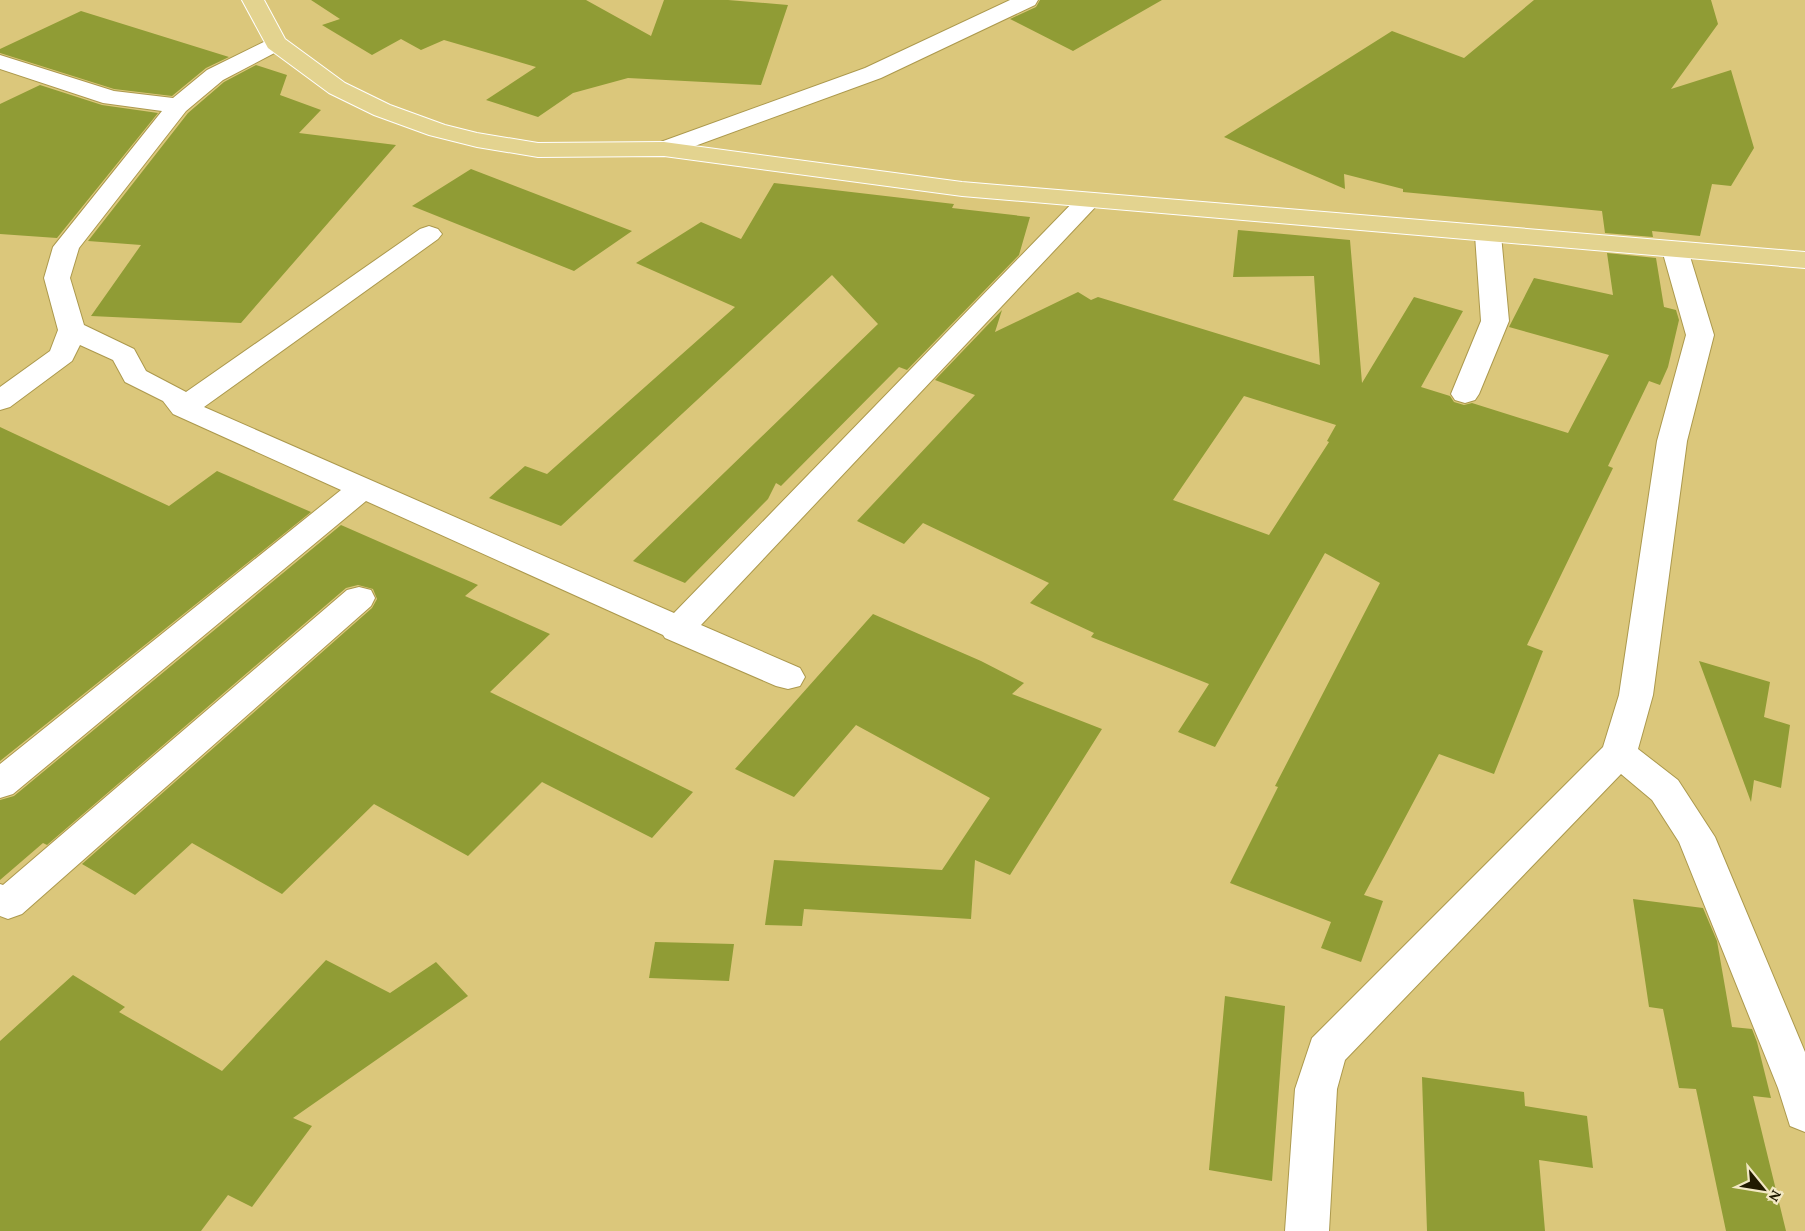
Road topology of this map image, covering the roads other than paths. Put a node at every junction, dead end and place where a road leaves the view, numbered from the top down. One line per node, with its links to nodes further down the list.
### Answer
1 (253, 0): 3 (main road)
2 (1027, 0): 6 (street)
3 (276, 43): 5 (street); 6 (main road)
4 (0, 62): 5 (street)
5 (178, 106): 12 (street)
6 (664, 149): 7 (main road)
7 (1088, 201): 9 (main road); 18 (street)
8 (429, 234): 15 (street)
9 (1488, 234): 10 (main road); 13 (street)
10 (1675, 250): 11 (main road); 20 (street)
11 (1805, 260)
12 (72, 330): 14 (street); 15 (street)
13 (1465, 394)
14 (0, 401)
15 (183, 408): 16 (street)
16 (362, 489): 18 (street); 21 (street)
17 (359, 598): 22 (street)
18 (677, 630): 19 (street)
19 (788, 678)
20 (1619, 753): 23 (street); 24 (street)
21 (0, 784)
22 (0, 898)
23 (1805, 1113)
24 (1307, 1231)

